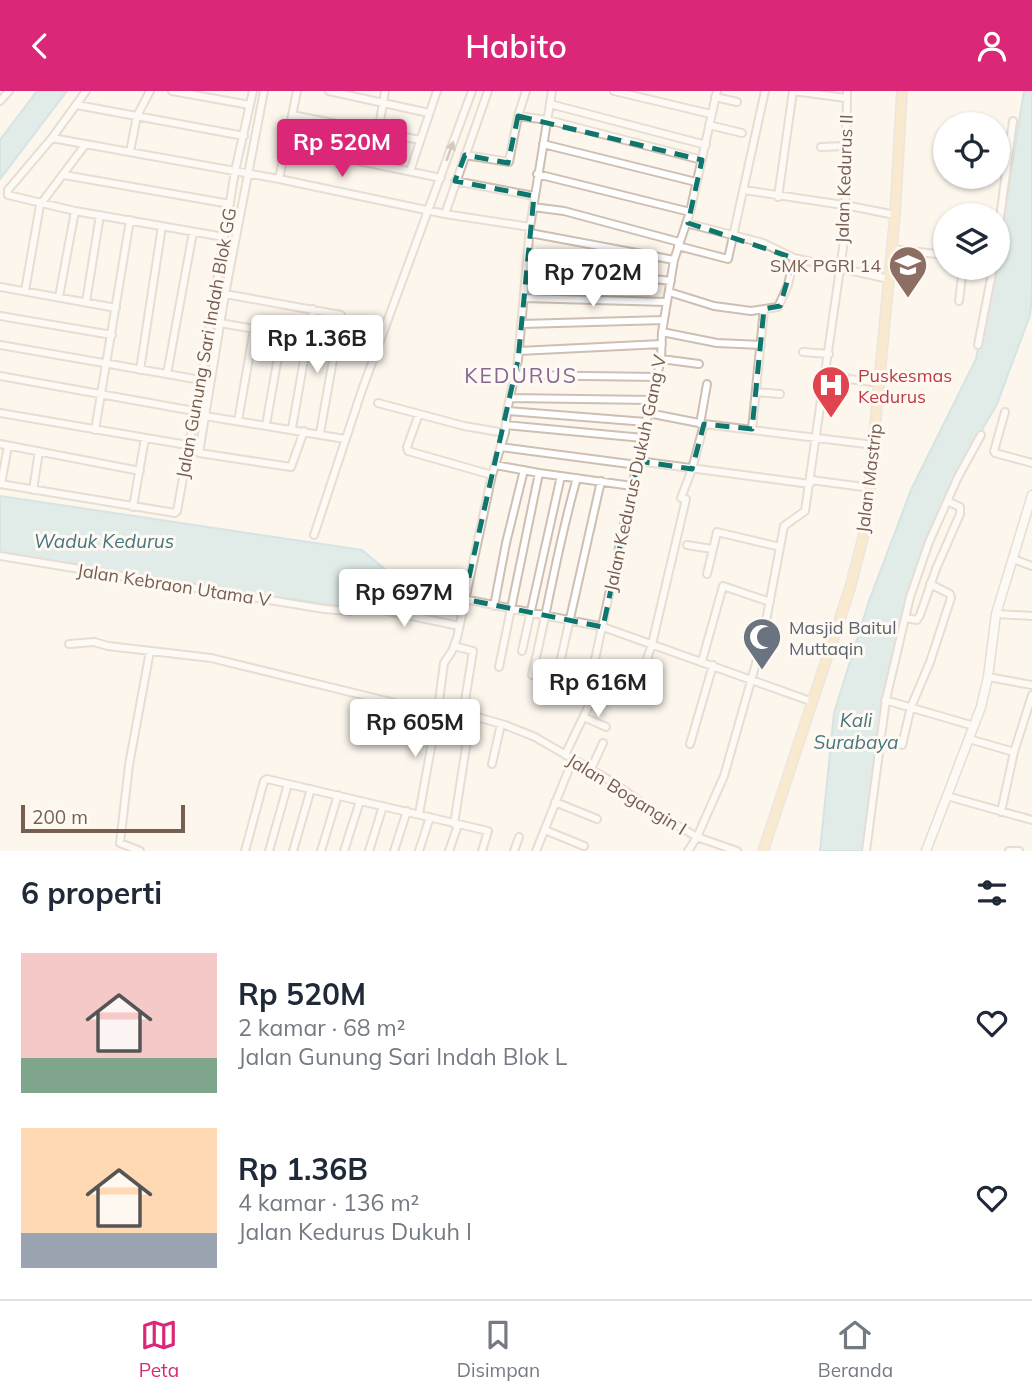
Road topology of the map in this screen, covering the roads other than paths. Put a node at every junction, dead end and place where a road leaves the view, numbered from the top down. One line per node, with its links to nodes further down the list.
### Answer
1 (9, 91): 21 (street)
2 (86, 91): 25 (street)
3 (150, 91): 30 (street)
4 (172, 91): 26 (street)
5 (253, 91): 26 (street, Jalan Gunung Sari Indah Blok GG)
6 (264, 91): 51 (street)
7 (297, 91): 29 (street)
8 (329, 91): 22 (street)
9 (385, 91): 22 (street)
10 (437, 91): 27 (street)
11 (472, 91): 54 (street, one-way to 11)
12 (488, 91): 47 (street)
13 (526, 91): 31 (street)
14 (552, 91): 24 (street)
15 (614, 91): 28 (street)
16 (765, 91): 58 (street)
17 (793, 91): 20 (street); 60 (street)
18 (902, 91): 71 (main road, Jalan Mastrip)
19 (716, 94): 23 (street); 28 (street, Jalan Kedurus Dukuh Gang V)
20 (847, 94): 44 (street, Jalan Kedurus II)
21 (0, 101)
22 (383, 103): 27 (street); 35 (street)
23 (737, 103)
24 (550, 104): 32 (street); 42 (street)
25 (76, 105): 30 (street); 38 (street)
26 (250, 105): 37 (street, Jalan Gunung Sari Indah Blok GG)
27 (429, 113): 39 (street)
28 (711, 114): 34 (street, Jalan Kedurus Dukuh Gang V)
29 (292, 115): 35 (street); 43 (street)
30 (137, 116): 37 (street); 46 (street)
31 (518, 116): 32 (street); 47 (street)
32 (548, 120): 40 (street); 48 (street)
33 (1013, 121): 61 (street)
34 (709, 125): 36 (street); 42 (street, Jalan Kedurus Dukuh Gang V)
35 (378, 133): 39 (street)
36 (742, 133)
37 (244, 136): 49 (street, Jalan Gunung Sari Indah Blok GG)
38 (52, 138): 41 (street); 63 (street)
39 (419, 140): 50 (street)
40 (543, 143): 52 (street); 57 (street)
41 (85, 145): 46 (street); 53 (street)
42 (706, 145): 48 (street, Jalan Kedurus Dukuh Gang V)
43 (287, 146): 50 (street); 55 (street)
44 (845, 146): 45 (street); 64 (street, Jalan Kedurus II)
45 (821, 147)
46 (130, 152): 49 (street)
47 (465, 155): 56 (street)
48 (702, 160): 57 (street, Jalan Kedurus Dukuh Gang V)
49 (235, 171): 51 (street); 62 (street, Jalan Gunung Sari Indah Blok GG)
50 (410, 171): 54 (street)
51 (249, 174): 55 (street); 93 (street)
52 (537, 174): 59 (street); 68 (street)
53 (64, 175): 62 (street); 63 (street)
54 (441, 178): 67 (street)
55 (279, 179): 67 (street)
56 (456, 181): 59 (street); 69 (street)
57 (696, 182): 68 (street, Jalan Kedurus Dukuh Gang V)
58 (744, 190): 60 (street); 77 (street)
59 (534, 196): 65 (street)
60 (778, 197): 64 (street)
61 (1002, 203)
62 (230, 204): 78 (street, Jalan Gunung Sari Indah Blok GG)
63 (40, 205): 66 (street); 91 (street)
64 (846, 205): 71 (street); 85 (street, Jalan Kedurus II)
65 (533, 207): 75 (street); 79 (street)
66 (75, 211): 70 (street); 94 (street)
67 (429, 211): 69 (street); 157 (street)
68 (690, 212): 73 (street, Jalan Kedurus Dukuh Gang V)
69 (445, 214): 75 (street)
70 (100, 215): 72 (street); 97 (street)
71 (895, 215): 80 (main road, Jalan Mastrip)
72 (131, 220): 74 (street); 99 (street)
73 (686, 223): 77 (street); 79 (street, Jalan Kedurus Dukuh Gang V)
74 (162, 226): 76 (street); 121 (street)
75 (530, 230): 83 (street); 84 (street)
76 (193, 232): 78 (street); 122 (street)
77 (734, 234): 79 (street); 82 (street)
78 (224, 237): 127 (street, Jalan Gunung Sari Indah Blok GG)
79 (679, 244): 83 (street, Jalan Kedurus Dukuh Gang V)
80 (892, 249): 81 (street); 86 (main road, Jalan Mastrip)
81 (933, 254)
82 (794, 258): 85 (street); 101 (street)
83 (674, 260): 89 (street, Jalan Kedurus Dukuh Gang V)
84 (528, 264): 89 (street); 95 (street)
85 (840, 268): 86 (street); 117 (street, Jalan Kedurus II)
86 (889, 279): 128 (main road, Jalan Mastrip)
87 (962, 280): 96 (street)
88 (991, 280): 114 (street)
89 (671, 281): 92 (street, Jalan Kedurus Dukuh Gang V)
90 (0, 286): 91 (street)
91 (25, 291): 94 (street)
92 (669, 292): 98 (street, Jalan Kedurus Dukuh Gang V); 101 (street)
93 (225, 294): 100 (street); 104 (street)
94 (59, 297): 97 (street)
95 (524, 298): 98 (street); 105 (street)
96 (959, 301)
97 (86, 302): 99 (street)
98 (667, 302): 103 (street, Jalan Kedurus Dukuh Gang V)
99 (116, 308): 109 (street)
100 (313, 309): 110 (street); 152 (street)
101 (765, 309): 113 (street)
102 (0, 316): 109 (street)
103 (664, 320): 105 (street); 107 (street, Jalan Kedurus Dukuh Gang V)
104 (220, 323): 106 (street); 142 (street)
105 (522, 324): 115 (street)
106 (254, 329): 108 (street); 143 (street)
107 (662, 332): 111 (street, Jalan Kedurus Dukuh Gang V); 113 (street)
108 (282, 334): 110 (street); 146 (street)
109 (112, 335): 119 (street)
110 (307, 338): 148 (street)
111 (662, 344): 115 (street); 118 (street, Jalan Kedurus Dukuh Gang V)
112 (0, 345): 119 (street)
113 (761, 345): 130 (street)
114 (978, 345)
115 (519, 351): 123 (street)
116 (803, 352): 117 (street)
117 (829, 354): 125 (street, Jalan Kedurus II)
118 (661, 359): 120 (street); 126 (street, Jalan Kedurus Dukuh Gang V)
119 (106, 364): 121 (street); 132 (street)
120 (699, 364)
121 (140, 370): 122 (street)
122 (167, 374): 127 (street)
123 (515, 375): 126 (street); 133 (street)
124 (0, 376): 132 (street)
125 (826, 376): 128 (street); 155 (street, Jalan Kedurus II)
126 (658, 377): 134 (street, Jalan Kedurus Dukuh Gang V)
127 (201, 380): 136 (street, Jalan Gunung Sari Indah Blok GG)
128 (880, 383): 161 (main road, Jalan Mastrip)
129 (707, 384): 145 (street)
130 (756, 392): 131 (street); 149 (street)
131 (780, 394)
132 (102, 395): 136 (street); 150 (street)
133 (510, 398): 134 (street); 137 (street)
134 (651, 400): 140 (street, Jalan Kedurus Dukuh Gang V)
135 (378, 403): 141 (street)
136 (194, 411): 160 (street, Jalan Gunung Sari Indah Blok GG)
137 (507, 411): 144 (street); 147 (street)
138 (0, 412): 150 (street)
139 (1005, 412): 165 (street)
140 (648, 413): 144 (street, Jalan Kedurus Dukuh Gang V); 145 (street)
141 (418, 414): 153 (street); 171 (street)
142 (205, 416): 143 (street); 151 (street)
143 (238, 421): 146 (street)
144 (646, 422): 158 (street, Jalan Kedurus Dukuh Gang V)
145 (702, 424): 149 (street); 167 (street)
146 (266, 425): 148 (street)
147 (506, 425): 153 (street); 158 (street)
148 (292, 428): 151 (street)
149 (752, 429): 155 (street)
150 (96, 431): 156 (street)
151 (304, 431): 152 (street)
152 (320, 433): 157 (street)
153 (506, 433): 162 (street)
154 (981, 435): 181 (street)
155 (817, 437): 161 (street); 175 (street, Jalan Kedurus II)
156 (145, 438): 160 (street); 169 (street)
157 (345, 439): 184 (street)
158 (643, 439): 164 (street, Jalan Kedurus Dukuh Gang V)
159 (4, 445): 163 (street); 176 (street)
160 (187, 445): 183 (street, Jalan Gunung Sari Indah Blok GG)
161 (874, 445): 178 (main road, Jalan Mastrip)
162 (501, 447): 164 (street); 166 (street)
163 (39, 451): 169 (street); 179 (street)
164 (637, 463): 167 (street); 177 (street, Jalan Kedurus Dukuh Gang V)
165 (1032, 463)
166 (495, 465): 168 (street); 171 (street)
167 (692, 469): 175 (street); 206 (street)
168 (524, 470): 170 (street); 195 (street)
169 (140, 471): 183 (street)
170 (539, 473): 172 (street); 196 (street)
171 (492, 475): 193 (street)
172 (561, 476): 173 (street); 197 (street)
173 (577, 478): 174 (street); 199 (street)
174 (601, 481): 177 (street); 202 (street)
175 (810, 482): 178 (street); 186 (street, Jalan Kedurus II)
176 (0, 484): 179 (street)
177 (632, 486): 204 (street, Jalan Kedurus Dukuh Gang V)
178 (871, 488): 221 (main road, Jalan Mastrip)
179 (33, 490): 183 (street)
180 (1032, 495): 182 (main road)
181 (947, 501): 192 (street); 201 (street)
182 (1030, 505): 189 (main road)
183 (133, 507)
184 (314, 535)
185 (687, 545): 187 (street)
186 (780, 547): 187 (street); 194 (street, Jalan Kedurus II)
187 (712, 549): 191 (street)
188 (0, 555): 203 (street, Jalan Kebraon Utama V)
189 (1013, 559): 190 (street); 198 (main road)
190 (1032, 566)
191 (707, 574)
192 (930, 585): 201 (street); 222 (street)
193 (464, 600): 195 (street); 203 (street)
194 (770, 602): 210 (street); 215 (street, Jalan Kedurus II)
195 (494, 606): 196 (street)
196 (512, 609): 197 (street); 212 (street)
197 (531, 613): 199 (street); 209 (street)
198 (996, 614): 200 (street); 214 (main road)
199 (547, 615): 202 (street); 213 (street)
200 (1032, 616)
201 (905, 618): 220 (street)
202 (570, 620): 204 (street); 216 (street)
203 (459, 626): 207 (street)
204 (603, 627): 206 (street); 226 (street, Jalan Kedurus Dukuh Gang V)
205 (69, 643): 208 (street, Jalan Bogangin I)
206 (652, 644): 210 (street); 217 (street)
207 (454, 646): 223 (street); 224 (street)
208 (147, 650): 223 (street, Jalan Bogangin I); 257 (street)
209 (522, 651)
210 (702, 661): 211 (street)
211 (713, 665): 215 (street); 232 (street)
212 (499, 667)
213 (532, 675)
214 (988, 677): 218 (street); 228 (main road)
215 (751, 680): 221 (street); 255 (street, Jalan Kedurus II)
216 (555, 685)
217 (620, 685)
218 (1032, 685)
219 (1032, 695): 234 (street)
220 (886, 700): 222 (street); 273 (street)
221 (813, 702): 272 (main road, Jalan Mastrip)
222 (911, 707): 228 (street); 233 (street)
223 (438, 709): 224 (street, Jalan Bogangin I); 248 (street)
224 (463, 713): 225 (street, Jalan Bogangin I)
225 (471, 715): 227 (street, Jalan Bogangin I); 252 (street)
226 (584, 717): 229 (street); 235 (street, Jalan Kedurus Dukuh Gang V)
227 (501, 724): 235 (street, Jalan Bogangin I); 237 (street)
228 (974, 726): 230 (main road)
229 (606, 727)
230 (969, 739): 234 (street); 242 (main road)
231 (603, 743): 238 (street)
232 (690, 744)
233 (902, 745)
234 (1014, 752): 247 (street)
235 (565, 755): 236 (street, Jalan Bogangin I)
236 (573, 759): 238 (street, Jalan Bogangin I); 244 (street)
237 (492, 764)
238 (591, 769): 255 (street, Jalan Bogangin I)
239 (288, 784): 240 (street); 258 (street); 259 (street)
240 (311, 789): 241 (street); 260 (street)
241 (338, 795): 243 (street); 261 (street)
242 (947, 796): 247 (street); 274 (main road)
243 (360, 801): 245 (street); 262 (street)
244 (555, 802): 250 (street); 253 (street)
245 (383, 806): 246 (street); 263 (street)
246 (407, 811): 248 (street); 264 (street)
247 (1001, 812): 251 (street)
248 (419, 814): 249 (street)
249 (430, 817): 252 (street); 265 (street)
250 (597, 819)
251 (1032, 820)
252 (456, 825): 266 (street); 267 (street)
253 (545, 830): 256 (street); 269 (street)
254 (519, 837): 268 (street)
255 (697, 837): 270 (street, Jalan Kedurus II); 271 (street, Jalan Bogangin I)
256 (584, 846)
257 (140, 851)
258 (245, 851)
259 (269, 851)
260 (293, 851)
261 (321, 851)
262 (344, 851)
263 (369, 851)
264 (394, 851)
265 (419, 851)
266 (449, 851)
267 (482, 851)
268 (514, 851)
269 (536, 851)
270 (688, 851)
271 (737, 851)
272 (763, 851)
273 (866, 851)
274 (926, 851)
275 (1009, 851): 276 (street)
276 (1019, 851)

